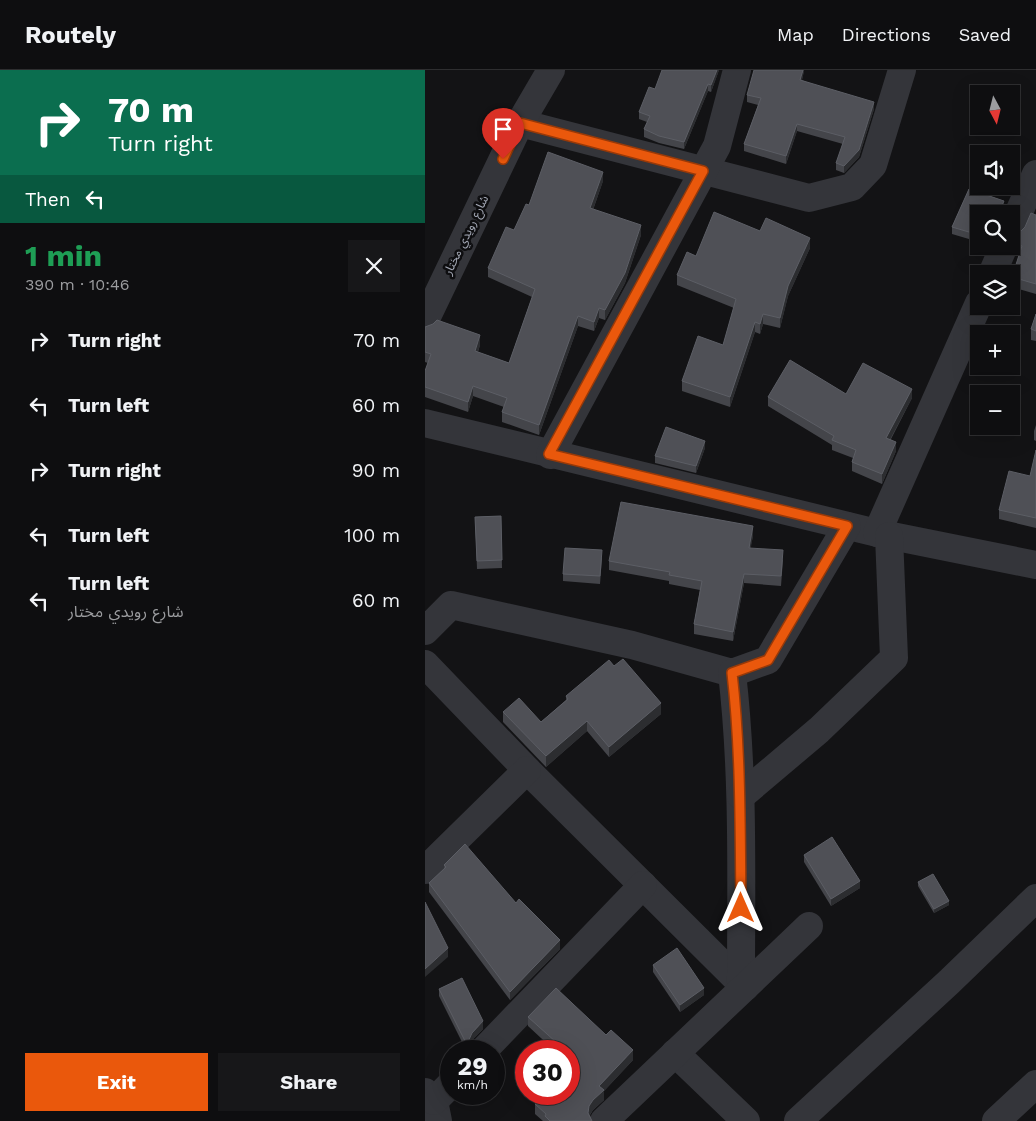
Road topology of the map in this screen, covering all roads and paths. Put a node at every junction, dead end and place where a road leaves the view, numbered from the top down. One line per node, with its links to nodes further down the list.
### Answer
1 (551, 70): 4 (street, شارع رويدي مختار)
2 (737, 70): 5 (street)
3 (902, 70): 5 (street)
4 (520, 123): 5 (street); 9 (street, شارع رويدي مختار)
5 (703, 171): 11 (street)
6 (1036, 174): 7 (street)
7 (1020, 210)
8 (974, 315): 13 (street)
9 (425, 321)
10 (425, 423): 11 (street)
11 (549, 454): 12 (street)
12 (847, 526): 13 (street); 17 (street)
13 (883, 534): 14 (street); 19 (street)
14 (1036, 564)
15 (425, 631): 17 (street)
16 (425, 664): 18 (street)
17 (732, 673): 19 (street)
18 (527, 770): 20 (street); 21 (street)
19 (741, 796): 24 (street)
20 (425, 870)
21 (643, 885): 24 (street); 25 (street)
22 (1036, 898): 30 (street)
23 (809, 926): 24 (street)
24 (743, 985): 26 (street)
25 (494, 1040)
26 (675, 1053): 28 (street); 29 (street)
27 (1036, 1084): 31 (street)
28 (603, 1121)
29 (746, 1121)
30 (798, 1121)
31 (996, 1121)

